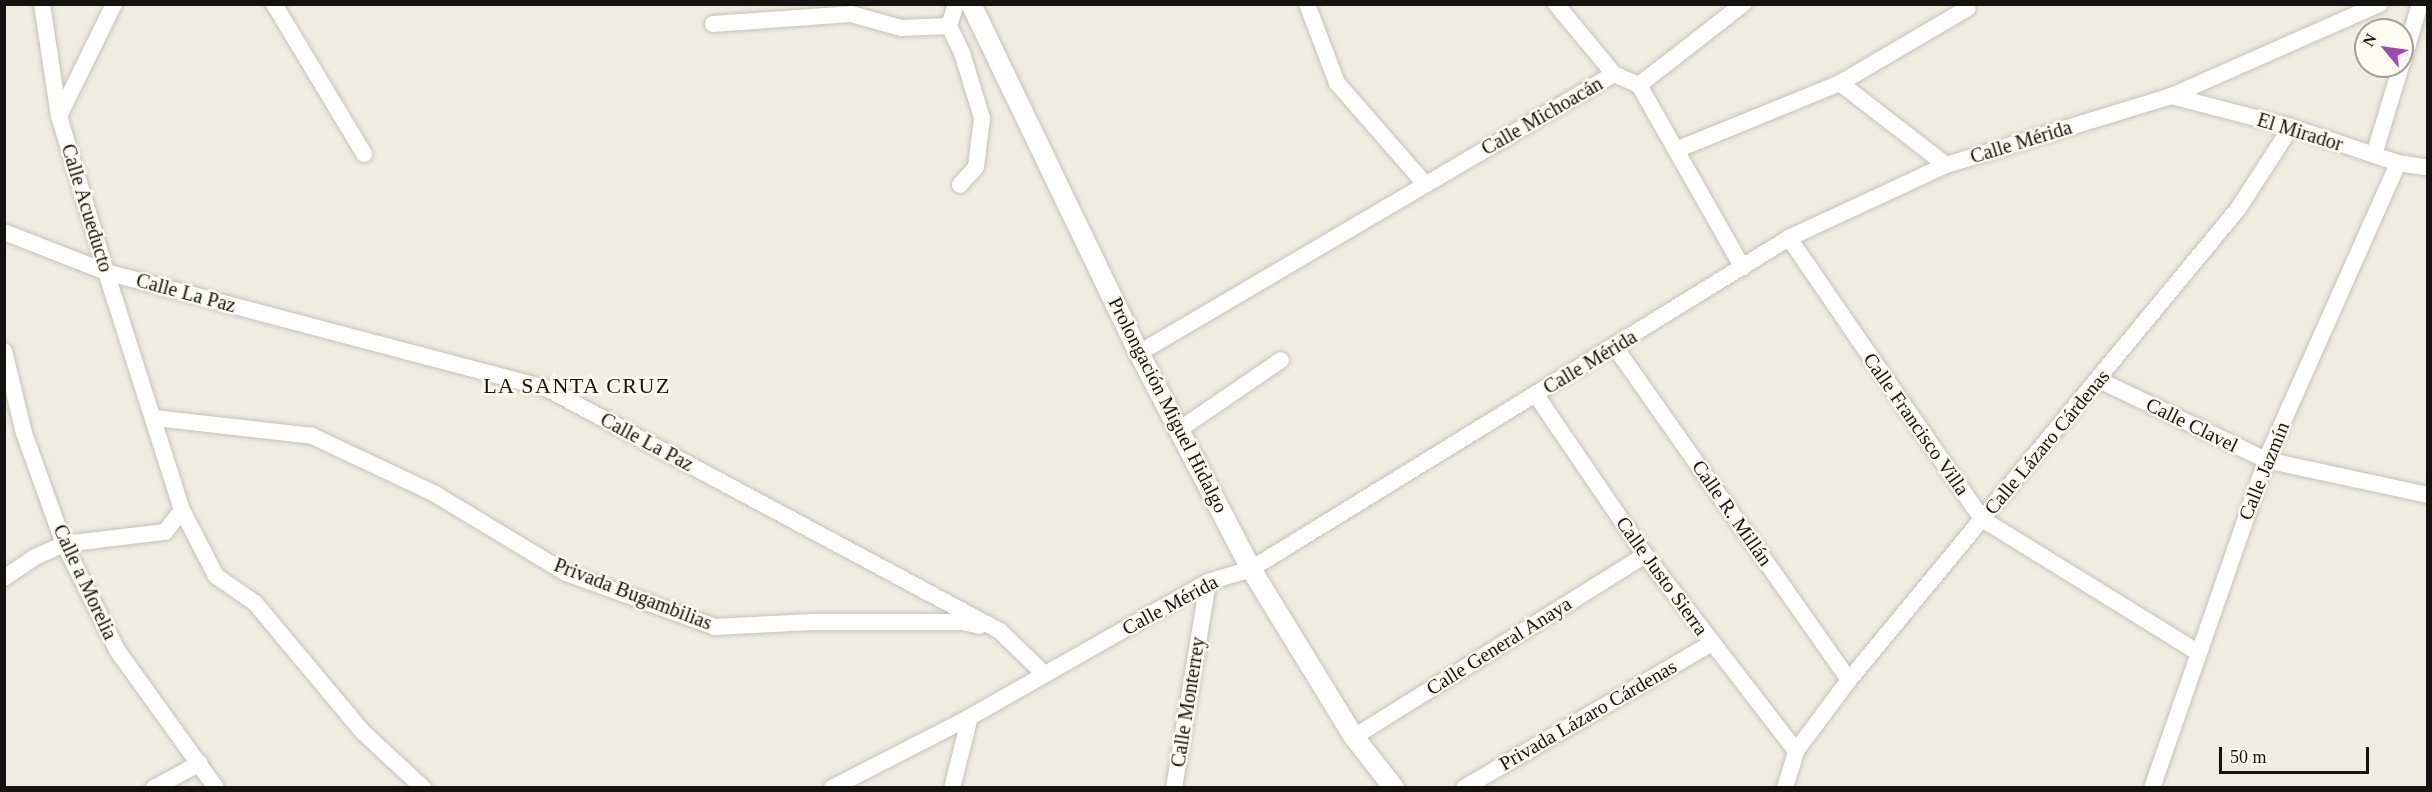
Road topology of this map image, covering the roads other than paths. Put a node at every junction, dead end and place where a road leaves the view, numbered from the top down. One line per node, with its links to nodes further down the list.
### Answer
1 (42, 4): 20 (street, Calle Acueducto)
2 (114, 4): 20 (street)
3 (274, 4): 23 (street)
4 (956, 4): 14 (street)
5 (971, 4): 36 (street, Prolongación Miguel Hidalgo)
6 (1307, 4): 28 (street)
7 (1557, 4): 15 (street)
8 (1743, 4): 18 (street)
9 (2380, 4): 19 (street, Calle Mérida)
10 (2420, 4): 13 (street)
11 (1968, 8): 17 (street)
12 (713, 24): 14 (street)
13 (2414, 24)
14 (950, 26): 29 (street)
15 (1614, 74): 18 (street, Calle Michoacán); 28 (street, Calle Michoacán)
16 (2398, 78): 24 (street)
17 (1840, 83): 22 (street); 26 (street)
18 (1639, 85): 22 (street)
19 (2171, 96): 21 (street, El Mirador); 26 (street, Calle Mérida)
20 (59, 116): 33 (street, Calle Acueducto)
21 (2291, 127): 24 (street, El Mirador); 38 (street, Calle Lázaro Cárdenas)
22 (1676, 150): 32 (street)
23 (364, 154)
24 (2374, 155): 25 (street, El Mirador)
25 (2398, 163): 27 (street, El Mirador); 42 (street, Calle Jazmín)
26 (1946, 165): 31 (street, Calle Mérida)
27 (2427, 168)
28 (1425, 184): 36 (street, Calle Michoacán)
29 (960, 185)
30 (4, 232): 33 (street, Calle La Paz)
31 (1789, 238): 32 (street, Calle Mérida); 45 (street, Calle Francisco Villa)
32 (1743, 268): 34 (street, Calle Mérida)
33 (106, 272): 40 (street, Calle Acueducto); 51 (street, Calle La Paz)
34 (1615, 347): 39 (street, Calle Mérida); 55 (street, Calle R. Millán)
35 (4, 351): 46 (street, Calle a Morelia)
36 (1138, 353): 41 (street, Prolongación Miguel Hidalgo)
37 (1281, 360): 41 (street)
38 (2099, 380): 42 (street, Calle Clavel); 45 (street, Calle Lázaro Cárdenas)
39 (1536, 395): 47 (street, Calle Justo Sierra); 48 (street, Calle Mérida)
40 (155, 418): 44 (street, Calle Acueducto); 51 (street, Privada Bugambilias)
41 (1180, 429): 48 (street, Prolongación Miguel Hidalgo)
42 (2266, 460): 43 (street, Calle Clavel); 53 (street, Calle Jazmín)
43 (2427, 495)
44 (183, 510): 46 (street); 62 (street, Calle Acueducto)
45 (1982, 519): 53 (street, Calle Francisco Villa); 55 (street, Calle Lázaro Cárdenas)
46 (64, 544): 49 (street); 59 (street, Calle a Morelia)
47 (1645, 555): 52 (street, Calle Justo Sierra); 57 (street, Calle General Anaya)
48 (1251, 568): 50 (street, Calle Mérida); 57 (street, Prolongación Miguel Hidalgo)
49 (4, 578)
50 (1208, 582): 54 (street, Calle Mérida); 65 (street, Calle Monterrey)
51 (1000, 631): 54 (street, Calle La Paz)
52 (1712, 644): 58 (street, Calle Justo Sierra); 67 (street, Privada Lázaro Cárdenas)
53 (2197, 652): 69 (street, Calle Jazmín)
54 (1044, 674): 56 (street, Calle Mérida)
55 (1849, 680): 58 (street, Calle Lázaro Cárdenas)
56 (970, 717): 63 (street, Calle Mérida); 64 (street)
57 (1354, 737): 66 (street, Prolongación Miguel Hidalgo)
58 (1796, 751): 68 (street)
59 (200, 763): 60 (street); 61 (street, Calle a Morelia)
60 (154, 788)
61 (216, 788)
62 (423, 788)
63 (832, 788)
64 (952, 788)
65 (1174, 788)
66 (1394, 788)
67 (1464, 788)
68 (1785, 788)
69 (2152, 788)

